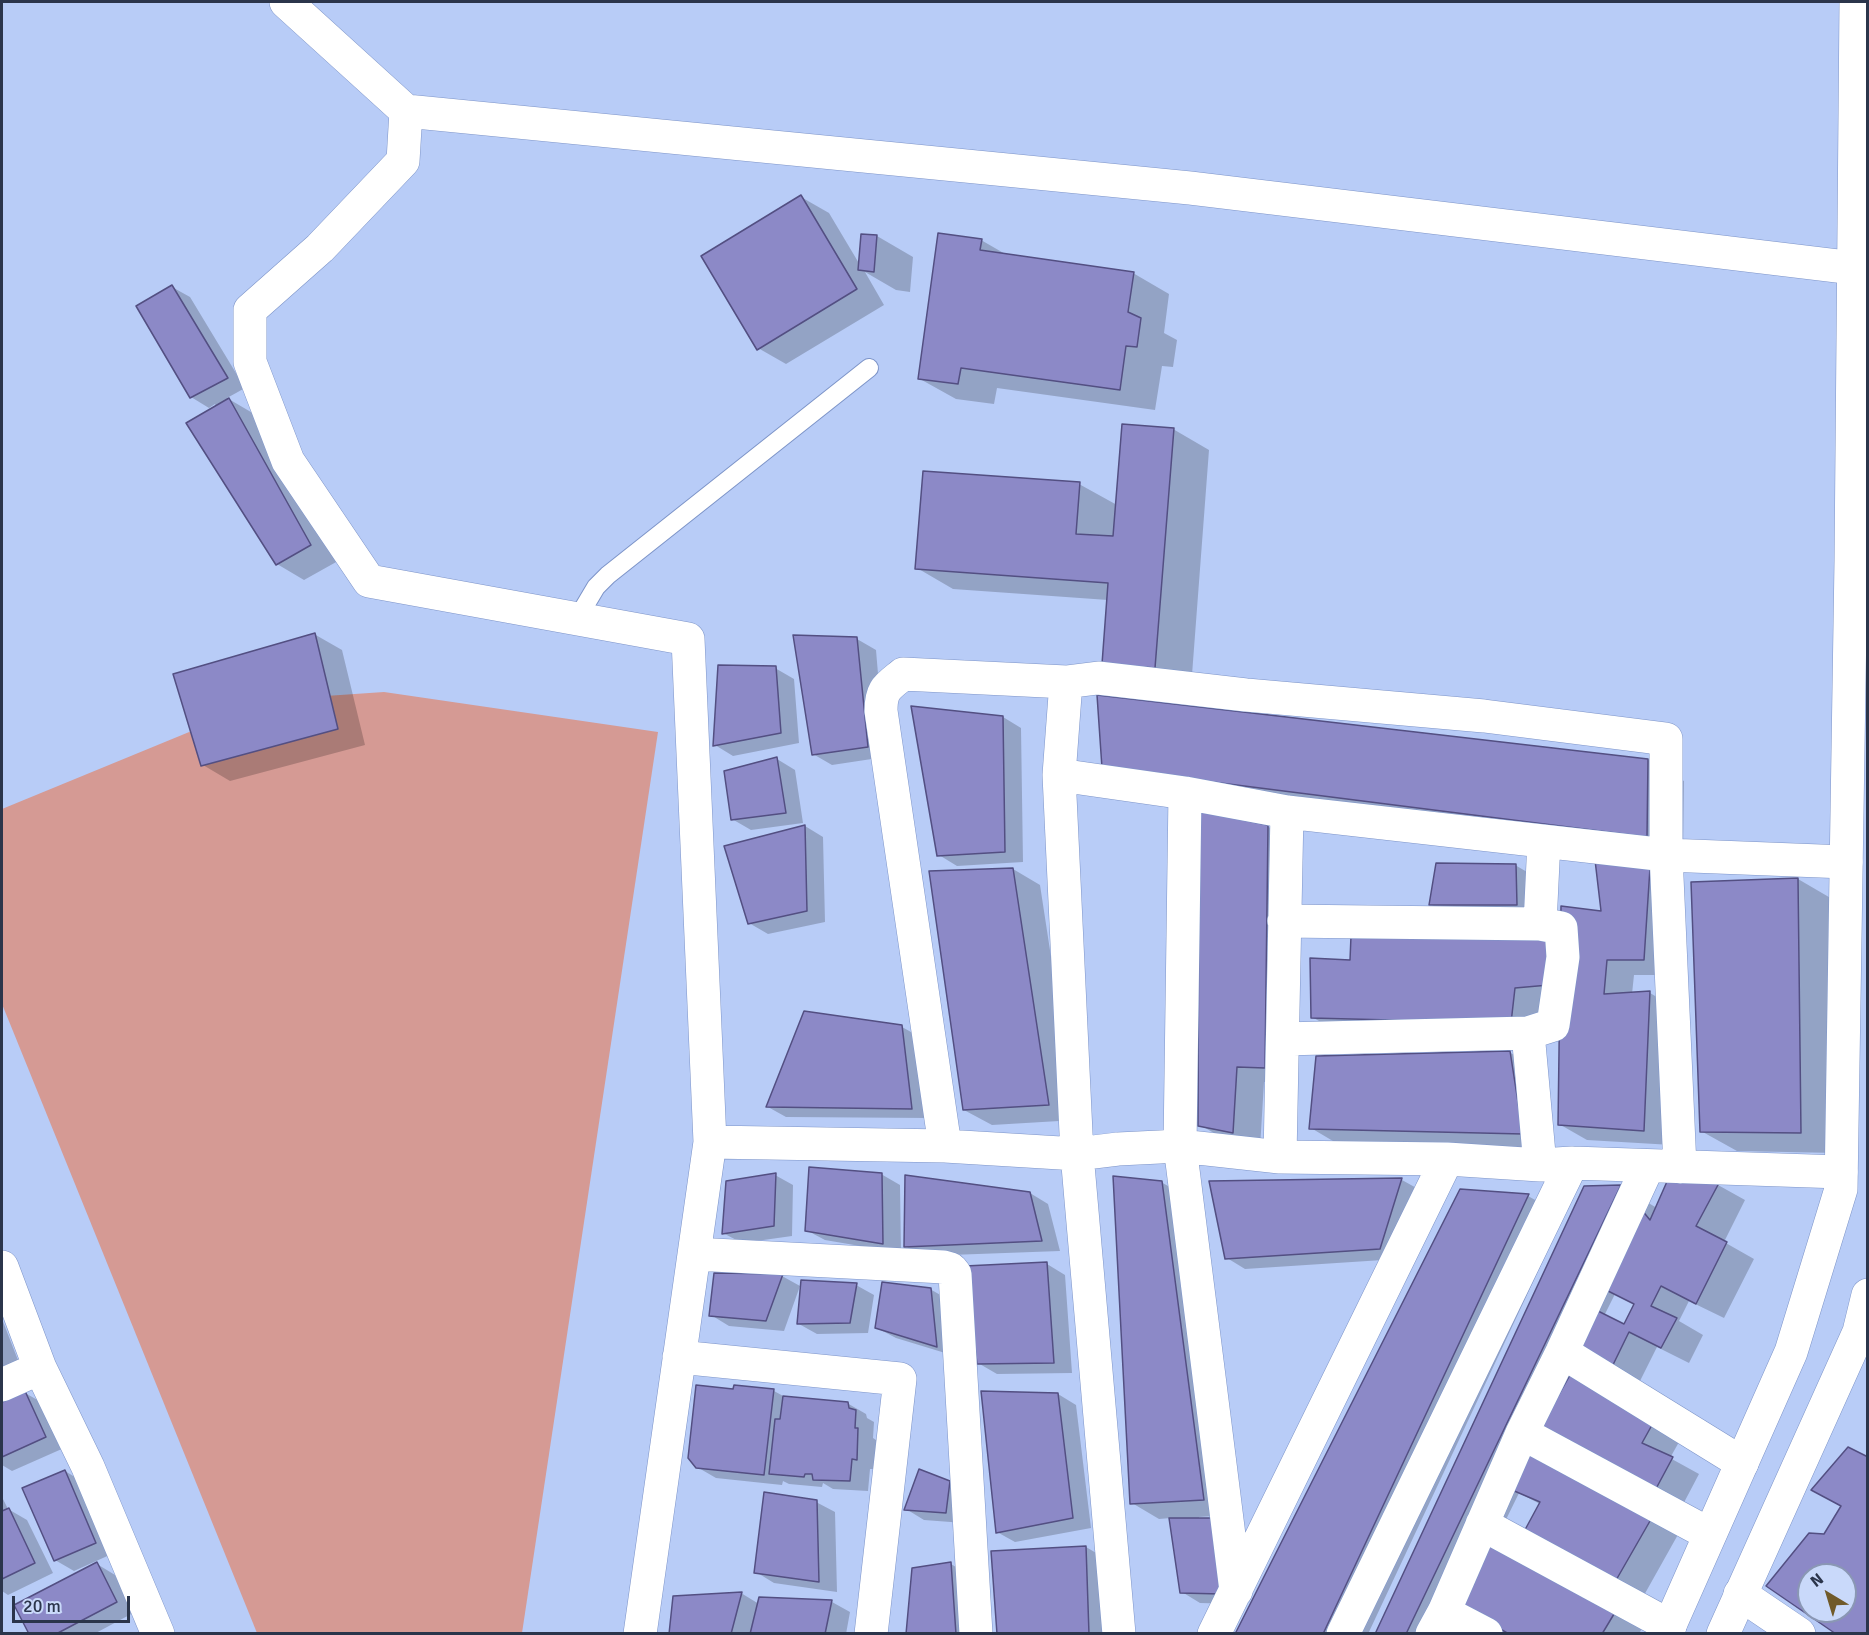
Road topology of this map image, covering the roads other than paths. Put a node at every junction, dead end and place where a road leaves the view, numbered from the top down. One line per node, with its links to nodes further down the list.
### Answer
1 (286, 2): 3 (street)
2 (1856, 2): 4 (street)
3 (406, 111): 4 (street); 7 (street)
4 (1854, 268): 6 (street)
5 (869, 368): 7 (lane)
6 (1860, 381): 11 (street)
7 (577, 619): 20 (street)
8 (1066, 682): 9 (street); 14 (street); 21 (street)
9 (1059, 775): 10 (street); 23 (street)
10 (1185, 793): 12 (street); 22 (street)
11 (1857, 801): 15 (street)
12 (1287, 812): 13 (street); 16 (street)
13 (1544, 841): 14 (street); 17 (street)
14 (1666, 855): 15 (street); 28 (street)
15 (1846, 862): 29 (street)
16 (1284, 921): 17 (street); 19 (street)
17 (1540, 924): 18 (street)
18 (1528, 1033): 19 (street); 26 (street)
19 (1283, 1039): 24 (street)
20 (710, 1142): 21 (street); 30 (street)
21 (945, 1146): 23 (street)
22 (1180, 1146): 23 (street); 24 (street); 41 (street)
23 (1077, 1154): 49 (street)
24 (1280, 1157): 25 (street)
25 (1447, 1159): 26 (street); 41 (street)
26 (1556, 1164): 27 (street); 51 (street)
27 (1648, 1166): 28 (street); 33 (street)
28 (1680, 1167): 29 (street)
29 (1841, 1172): 38 (street)
30 (694, 1254): 34 (street); 48 (street)
31 (3, 1276): 35 (street)
32 (1868, 1295): 42 (street)
33 (1562, 1352): 37 (street); 38 (street)
34 (679, 1357): 46 (street); 47 (street)
35 (40, 1368): 36 (street); 45 (street)
36 (2, 1385)
37 (1522, 1433): 39 (street); 40 (street)
38 (1742, 1462): 40 (street)
39 (1482, 1524): 43 (street); 44 (street)
40 (1709, 1534): 44 (street)
41 (1236, 1591): 50 (street)
42 (1740, 1594): 53 (street); 54 (street)
43 (1438, 1623): 52 (street)
44 (1668, 1630)
45 (158, 1634)
46 (640, 1634)
47 (871, 1634)
48 (976, 1634)
49 (1119, 1634)
50 (1214, 1634)
51 (1343, 1634)
52 (1486, 1634)
53 (1723, 1634)
54 (1799, 1634)

